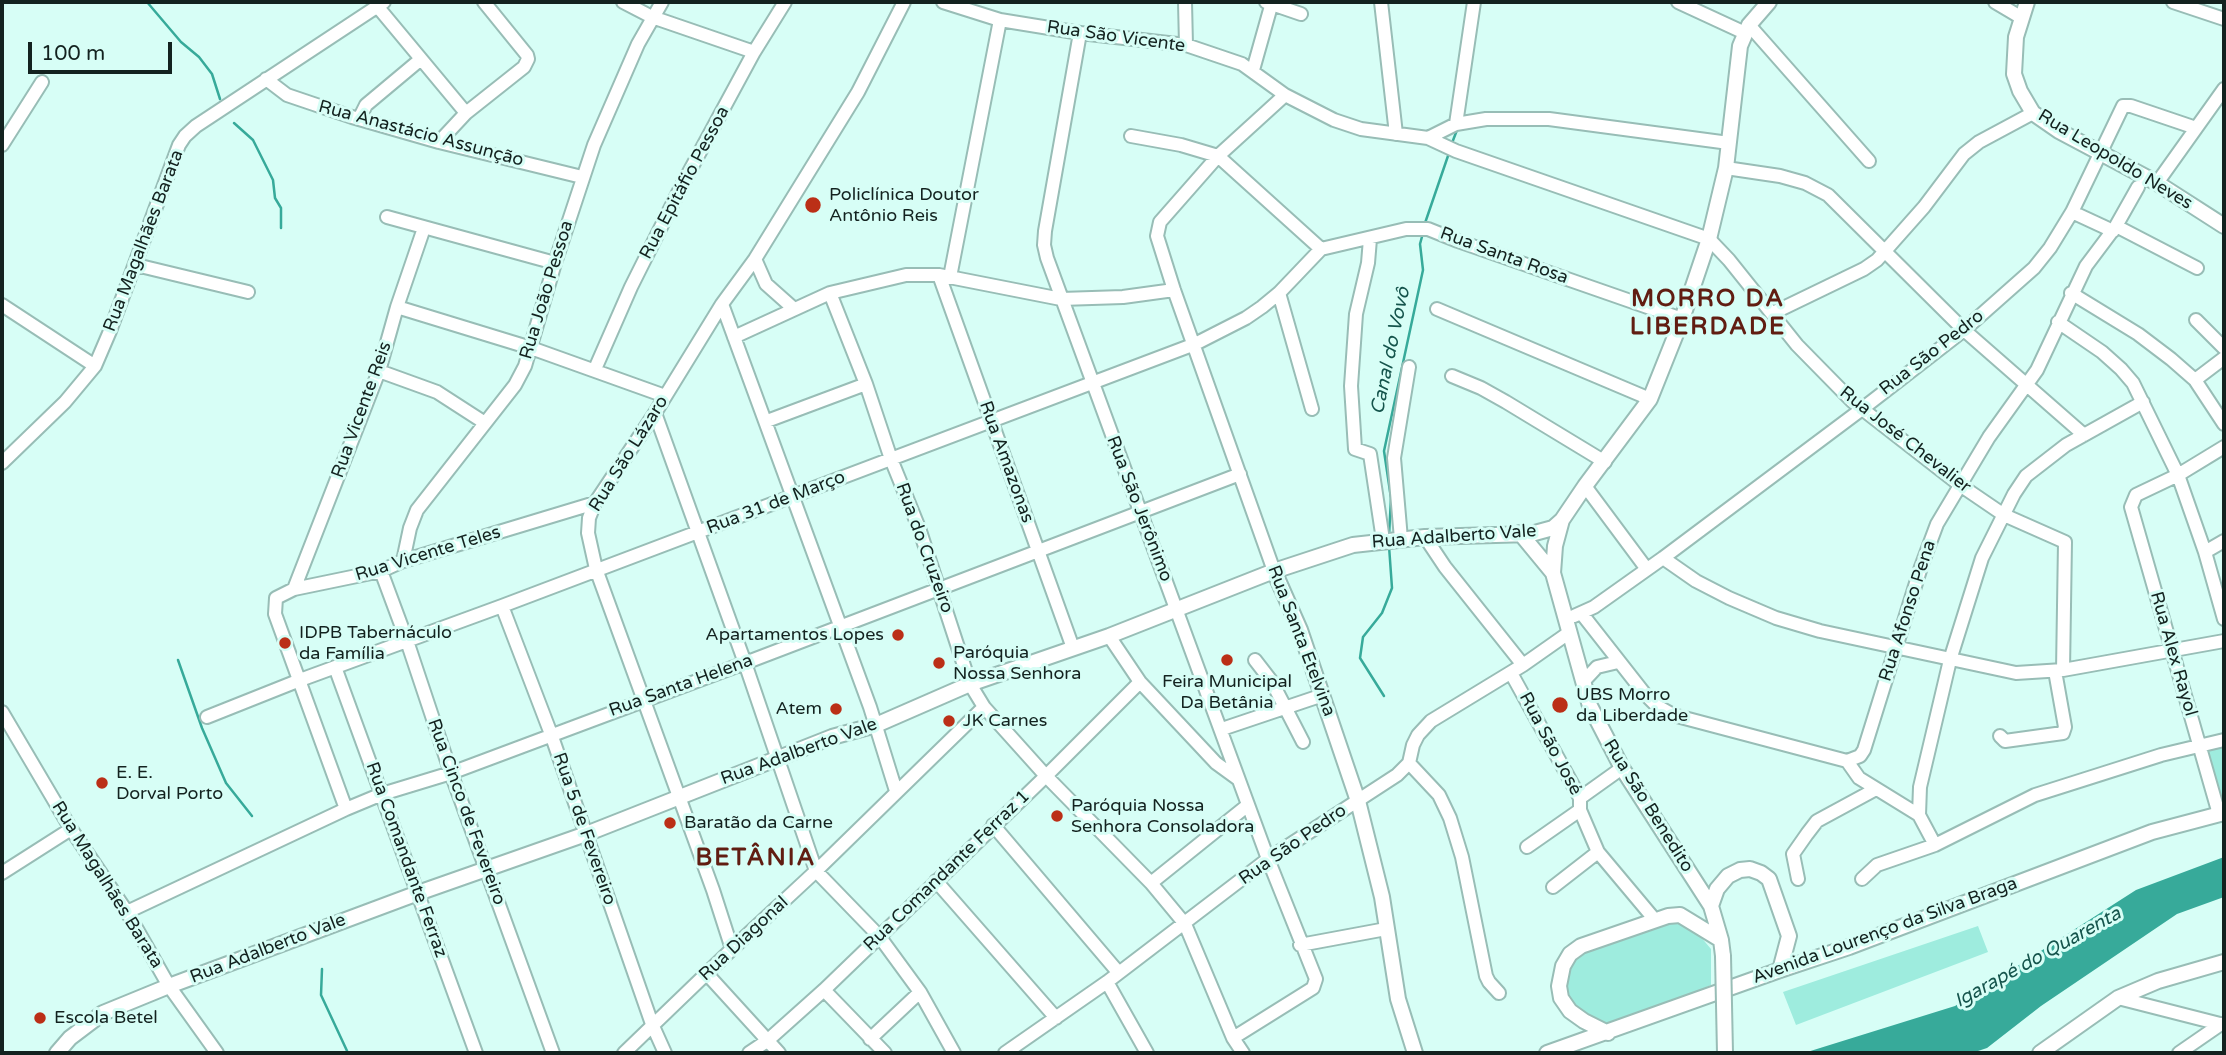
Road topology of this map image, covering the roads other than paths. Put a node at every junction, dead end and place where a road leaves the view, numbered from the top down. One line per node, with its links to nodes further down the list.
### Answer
1 (484, 2): 32 (street)
2 (623, 2): 18 (street)
3 (662, 2): 18 (street, Rua João Pessoa)
4 (785, 2): 25 (street, Rua Epitáfio Pessoa)
5 (904, 2): 59 (street, Rua São Lázaro)
6 (943, 2): 21 (street, Rua São Vicente)
7 (1185, 2): 24 (street)
8 (1381, 2): 37 (street)
9 (1474, 2): 35 (street)
10 (1678, 2): 22 (street)
11 (1769, 2): 22 (street, Rua São Benedito)
12 (1995, 2): 19 (street)
13 (2026, 2): 19 (street, Rua Leopoldo Neves)
14 (2173, 2): 20 (street)
15 (380, 4): 26 (street); 28 (street, Rua Magalhães Barata)
16 (1269, 4): 17 (street); 27 (street)
17 (1301, 14)
18 (652, 17): 25 (street); 47 (street, Rua João Pessoa)
19 (2022, 18): 33 (street, Rua Leopoldo Neves)
20 (2224, 19)
21 (1000, 20): 23 (street, Rua São Vicente); 63 (street)
22 (1747, 29): 41 (street, Rua São Benedito); 45 (street)
23 (1080, 33): 24 (street, Rua São Vicente); 69 (street, Rua São Jerônimo)
24 (1186, 45): 27 (street, Rua São Vicente)
25 (754, 52): 87 (street, Rua Epitáfio Pessoa)
26 (421, 59): 32 (street); 34 (street)
27 (1253, 70): 31 (street, Rua São Vicente)
28 (266, 79): 34 (street, Rua Anastácio Assunção); 61 (street, Rua Magalhães Barata)
29 (42, 82): 42 (street)
30 (2224, 89): 36 (street)
31 (1285, 95): 37 (street, Rua São Vicente); 44 (street)
32 (466, 113): 40 (street)
33 (2033, 113): 43 (street, Rua Leopoldo Neves); 58 (street)
34 (359, 119): 40 (street, Rua Anastácio Assunção)
35 (1459, 124): 39 (street); 41 (street)
36 (2196, 128): 43 (street, Rua São Pedro); 48 (street)
37 (1395, 134): 39 (street, Rua São Vicente)
38 (1131, 135): 44 (street)
39 (1428, 138): 56 (street, Rua José Chevalier)
40 (439, 142): 47 (street, Rua Anastácio Assunção)
41 (1729, 143): 46 (street, Rua São Benedito)
42 (2, 145)
43 (2100, 152): 48 (street, Rua Leopoldo Neves); 50 (street, Rua São Pedro)
44 (1218, 156): 57 (street); 64 (street, Rua Santa Etelvina)
45 (1869, 161)
46 (1726, 168): 56 (street, Rua São Benedito); 58 (street)
47 (582, 177): 60 (street, Rua João Pessoa)
48 (2157, 184): 52 (street, Rua Leopoldo Neves)
49 (2138, 187): 54 (street, Rua Afonso Pena)
50 (2072, 212): 54 (street); 79 (street, Rua São Pedro)
51 (387, 217): 53 (street)
52 (2224, 226)
53 (424, 228): 60 (street); 72 (street, Rua Vicente Reis)
54 (2115, 228): 62 (street); 68 (street, Rua Afonso Pena)
55 (1370, 239): 57 (street, Rua Santa Rosa); 76 (street, Rua Santa Rosa); 121 (street)
56 (1709, 239): 75 (street, Rua José Chevalier); 76 (street, Rua São Benedito)
57 (1321, 249): 67 (street, Rua 31 de Março)
58 (1885, 250): 75 (street); 79 (street)
59 (755, 259): 70 (street, Rua São Lázaro); 73 (street)
60 (555, 263): 82 (street, Rua João Pessoa)
61 (136, 265): 65 (street); 85 (street, Rua Magalhães Barata)
62 (2197, 268)
63 (945, 276): 66 (street); 69 (street); 101 (street, Rua Amazonas)
64 (1174, 290): 69 (street); 81 (street, Rua Santa Etelvina)
65 (248, 292)
66 (830, 293): 73 (street); 91 (street, Rua do Cruzeiro)
67 (1279, 293): 81 (street, Rua 31 de Março); 97 (street)
68 (2071, 293): 78 (street, Rua Afonso Pena); 90 (street)
69 (1061, 299): 92 (street, Rua São Jerônimo)
70 (722, 304): 80 (street); 94 (street, Rua São Lázaro)
71 (2, 305): 85 (street)
72 (397, 307): 82 (street); 88 (street, Rua Vicente Reis)
73 (793, 308): 80 (street)
74 (1437, 309): 95 (street)
75 (1773, 313): 98 (street, Rua José Chevalier)
76 (1682, 318): 95 (street, Rua São Benedito)
77 (2196, 320): 83 (street)
78 (2058, 322): 93 (street, Rua Afonso Pena); 96 (street)
79 (1964, 330): 93 (street); 98 (street, Rua São Pedro)
80 (734, 337): 100 (street)
81 (1195, 344): 92 (street, Rua 31 de Março); 109 (street, Rua Santa Etelvina)
82 (531, 348): 87 (street); 102 (street, Rua João Pessoa)
83 (2224, 348)
84 (2224, 358): 90 (street)
85 (95, 366): 108 (street, Rua Magalhães Barata)
86 (1409, 367): 121 (street)
87 (595, 369): 94 (street)
88 (379, 371): 102 (street); 133 (street, Rua Vicente Reis)
89 (1452, 376): 107 (street)
90 (2194, 380): 103 (street)
91 (866, 384): 100 (street); 106 (street, Rua do Cruzeiro)
92 (1092, 384): 101 (street, Rua 31 de Março); 115 (street, Rua São Jerônimo)
93 (2026, 387): 104 (street); 112 (street, Rua Afonso Pena)
94 (665, 396): 99 (street, Rua São Lázaro)
95 (1650, 399): 107 (street, Rua São Benedito)
96 (2143, 402): 104 (street); 110 (street)
97 (1312, 409)
98 (1862, 409): 112 (street, Rua José Chevalier); 125 (street, Rua São Pedro)
99 (655, 413): 114 (street, Rua São Lázaro); 118 (street)
100 (767, 421): 113 (street)
101 (990, 421): 106 (street, Rua 31 de Março); 123 (street, Rua Amazonas)
102 (485, 423): 126 (street, Rua João Pessoa)
103 (2224, 424)
104 (2084, 435): 116 (street)
105 (2224, 447): 110 (street)
106 (891, 459): 113 (street, Rua 31 de Março); 132 (street, Rua do Cruzeiro)
107 (1605, 462): 111 (street, Rua São Benedito)
108 (2, 463)
109 (1240, 474): 115 (street, Rua Santa Helena); 130 (street, Rua Santa Etelvina)
110 (2178, 475): 124 (street); 145 (street, Rua Alex Rayol)
111 (1585, 485): 117 (street, Rua São Benedito); 127 (street)
112 (1960, 485): 116 (street, Rua José Chevalier); 144 (street, Rua Afonso Pena)
113 (794, 496): 118 (street, Rua 31 de Março); 138 (street)
114 (595, 503): 126 (street, Rua Vicente Teles); 128 (street, Rua São Lázaro)
115 (1139, 511): 123 (street, Rua Santa Helena); 135 (street, Rua São Jerônimo)
116 (2004, 515): 147 (street); 152 (street, Rua José Chevalier)
117 (1562, 520): 119 (street, Rua Adalberto Vale); 131 (street, Rua São Benedito)
118 (698, 532): 128 (street, Rua 31 de Março); 148 (street)
119 (1520, 533): 120 (street, Rua Adalberto Vale); 131 (street, Rua São Benedito)
120 (1424, 537): 121 (street, Rua Adalberto Vale); 150 (street)
121 (1391, 539): 130 (street, Rua Adalberto Vale)
122 (2224, 541): 124 (street)
123 (1039, 551): 132 (street, Rua Santa Helena); 143 (street, Rua Amazonas)
124 (2205, 552): 137 (street)
125 (1663, 558): 127 (street, Rua São Pedro); 144 (street)
126 (403, 561): 129 (street, Rua Vicente Teles)
127 (1646, 568): 136 (street, Rua São Pedro)
128 (596, 569): 134 (street, Rua 31 de Março); 159 (street, Rua São Lázaro)
129 (381, 571): 133 (street, Rua Vicente Teles); 141 (street, Rua Cinco de Fevereiro)
130 (1273, 571): 135 (street, Rua Adalberto Vale); 158 (street, Rua Santa Etelvina)
131 (1553, 573): 139 (street, Rua São Benedito)
132 (940, 587): 138 (street, Rua Santa Helena); 157 (street, Rua do Cruzeiro)
133 (294, 589): 154 (street)
134 (502, 606): 141 (street, Rua 31 de Março); 166 (street, Rua 5 de Fevereiro)
135 (1177, 610): 140 (street, Rua Adalberto Vale); 165 (street, Rua São Jerônimo)
136 (1582, 614): 139 (street, Rua São Pedro); 149 (street)
137 (2224, 619)
138 (841, 625): 148 (street, Rua Santa Helena); 164 (street)
139 (1569, 625): 150 (street, Rua São Pedro); 156 (street, Rua São Benedito)
140 (1109, 636): 143 (street, Rua Adalberto Vale); 155 (street)
141 (407, 641): 151 (street, Rua 31 de Março); 175 (street, Rua Cinco de Fevereiro)
142 (2224, 641): 145 (street)
143 (1073, 648): 157 (street, Rua Adalberto Vale)
144 (1896, 648): 147 (street); 172 (street, Rua Afonso Pena)
145 (2172, 650): 152 (street); 170 (street, Rua Alex Rayol)
146 (1255, 660): 161 (street)
147 (1950, 660): 152 (street); 187 (street)
148 (746, 663): 159 (street, Rua Santa Helena); 171 (street)
149 (1618, 663): 156 (street); 172 (street)
150 (1523, 665): 153 (street, Rua São Pedro)
151 (335, 667): 154 (street, Rua 31 de Março); 180 (street, Rua Comandante Ferraz)
152 (2059, 670): 167 (street)
153 (1511, 673): 173 (street, Rua São Pedro); 183 (street, Rua São José)
154 (300, 680): 163 (street, Rua 31 de Março); 185 (street)
155 (1140, 682): 176 (street, Rua Comandante Ferraz 1); 177 (street)
156 (1583, 682): 174 (street, Rua São Benedito)
157 (970, 684): 160 (street, Rua do Cruzeiro); 164 (street, Rua Adalberto Vale)
158 (1323, 695): 161 (street); 182 (street, Rua Santa Etelvina)
159 (644, 699): 166 (street, Rua Santa Helena); 181 (street, Rua São Lázaro)
160 (984, 707): 176 (street, Rua do Cruzeiro); 179 (street, Rua Diagonal)
161 (1286, 707): 165 (street); 169 (street)
162 (2, 712): 189 (street, Rua Magalhães Barata)
163 (207, 717)
164 (876, 725): 171 (street, Rua Adalberto Vale); 179 (street)
165 (1222, 729): 177 (street, Rua São Jerônimo)
166 (551, 734): 175 (street, Rua Santa Helena); 190 (street, Rua 5 de Fevereiro)
167 (2000, 736)
168 (2224, 740): 170 (street)
169 (1303, 742)
170 (2199, 746): 186 (street, Rua Alex Rayol); 191 (street)
171 (779, 759): 181 (street, Rua Adalberto Vale); 196 (street)
172 (1847, 761): 178 (street)
173 (1409, 763): 182 (street, Rua São Pedro); 221 (street)
174 (1622, 768): 183 (street); 204 (street, Rua São Benedito)
175 (451, 772): 180 (street, Rua Santa Helena); 195 (street, Rua Cinco de Fevereiro)
176 (1046, 776): 188 (street, Rua Comandante Ferraz 1); 201 (street, Rua do Cruzeiro)
177 (1238, 779): 184 (street, Rua São Jerônimo)
178 (1876, 789): 187 (street); 198 (street)
179 (896, 791): 196 (street, Rua Diagonal)
180 (382, 794): 185 (street, Rua Santa Helena); 203 (street, Rua Comandante Ferraz)
181 (678, 796): 190 (street, Rua Adalberto Vale); 212 (street, Rua São Lázaro)
182 (1358, 801): 194 (street, Rua São Pedro); 208 (street, Rua Santa Etelvina)
183 (1580, 804): 192 (street); 193 (street, Rua São José)
184 (1248, 805): 194 (street, Rua São Jerônimo); 201 (street)
185 (346, 809): 205 (street, Rua Santa Helena)
186 (2221, 813): 214 (street, Avenida Lourenço da Silva Braga)
187 (1919, 815): 191 (street)
188 (993, 825): 200 (street, Rua Comandante Ferraz 1); 215 (street)
189 (71, 829): 197 (street); 205 (street, Rua Magalhães Barata)
190 (586, 834): 195 (street, Rua Adalberto Vale); 224 (street, Rua 5 de Fevereiro)
191 (1935, 845): 199 (street)
192 (1527, 847)
193 (1598, 852): 202 (street); 206 (street, Rua São José)
194 (1268, 859): 207 (street, Rua São Pedro); 211 (street, Rua São Jerônimo)
195 (486, 869): 203 (street, Rua Adalberto Vale); 233 (street, Rua Cinco de Fevereiro)
196 (816, 871): 209 (street); 212 (street, Rua Diagonal)
197 (2, 873)
198 (1798, 878)
199 (1862, 879)
200 (936, 881): 209 (street, Rua Comandante Ferraz 1); 223 (street)
201 (1151, 883): 207 (street, Rua do Cruzeiro)
202 (1553, 887)
203 (418, 893): 218 (street, Rua Adalberto Vale); 232 (street, Rua Comandante Ferraz)
204 (1710, 906): 210 (street, Rua São Benedito); 214 (street)
205 (127, 912): 218 (street, Rua Magalhães Barata)
206 (1655, 920): 210 (street); 226 (street)
207 (1185, 924): 215 (street, Rua São Pedro); 227 (street, Rua do Cruzeiro)
208 (1386, 929): 211 (street); 243 (street, Rua Santa Etelvina)
209 (879, 936): 219 (street, Rua Comandante Ferraz 1); 220 (street)
210 (1721, 940): 245 (street, Rua São Benedito, bridge)
211 (1300, 944): 227 (street, Rua São Jerônimo)
212 (732, 948): 216 (street, Rua Diagonal)
213 (2224, 962): 222 (street)
214 (1780, 970): 226 (street, Avenida Lourenço da Silva Braga)
215 (1118, 972): 217 (street, Rua São Pedro)
216 (707, 974): 224 (street, Rua Diagonal); 229 (street)
217 (1107, 982): 223 (street, Rua São Pedro); 241 (street)
218 (169, 986): 230 (street, Rua Adalberto Vale); 231 (street, Rua Magalhães Barata)
219 (824, 990): 228 (street); 229 (street, Rua Comandante Ferraz 1)
220 (920, 992): 228 (street); 239 (street)
221 (1499, 993)
222 (2118, 998): 225 (street); 246 (street)
223 (1056, 1018): 240 (street, Rua São Pedro)
224 (652, 1024): 234 (street, Rua Diagonal); 235 (street, Rua 5 de Fevereiro)
225 (2223, 1024): 247 (street)
226 (1608, 1032): 244 (street, Avenida Lourenço da Silva Braga)
227 (1233, 1038): 242 (street, Rua do Cruzeiro)
228 (870, 1039): 238 (street)
229 (766, 1041): 236 (street, Rua Comandante Ferraz 1); 237 (street)
230 (57, 1053)
231 (217, 1053)
232 (476, 1053)
233 (553, 1053)
234 (624, 1053)
235 (665, 1053)
236 (749, 1053)
237 (779, 1053)
238 (885, 1053)
239 (954, 1053)
240 (1005, 1053)
241 (1147, 1053)
242 (1242, 1053)
243 (1415, 1053)
244 (1547, 1053)
245 (1725, 1053)
246 (2040, 1053)
247 (2179, 1053)

